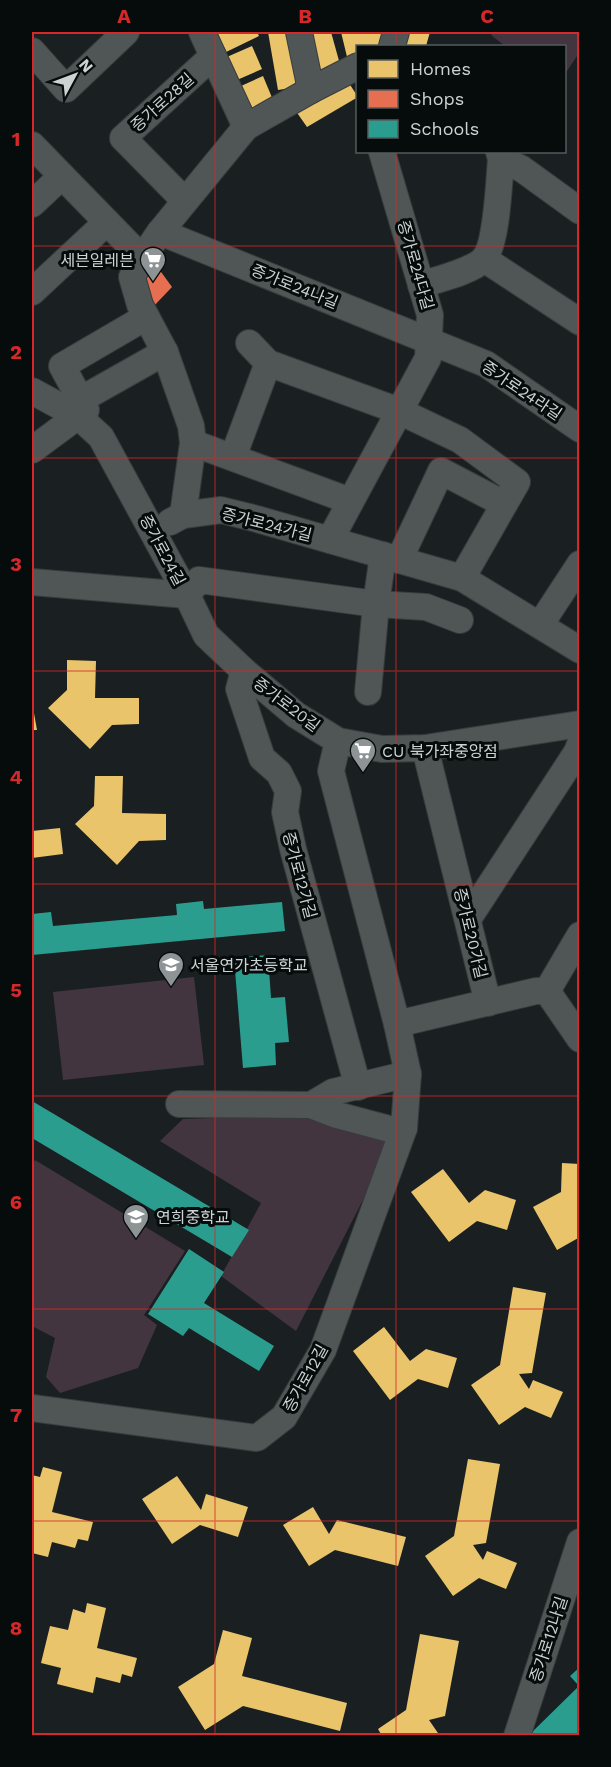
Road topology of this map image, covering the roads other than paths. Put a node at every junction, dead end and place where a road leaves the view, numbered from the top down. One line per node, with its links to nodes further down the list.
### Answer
1 (126, 32): 4 (street)
2 (202, 32): 5 (street)
3 (299, 32): 7 (street)
4 (32, 51)
5 (213, 56): 8 (street); 13 (street, 증가로28길)
6 (356, 67): 7 (street)
7 (311, 90): 8 (street)
8 (246, 127): 13 (street)
9 (32, 145): 12 (street)
10 (382, 153): 20 (street, 증가로24다길)
11 (500, 155): 15 (street); 19 (street)
12 (62, 176): 14 (street); 16 (street)
13 (184, 200): 17 (street)
14 (32, 204)
15 (579, 211)
16 (107, 222): 18 (street); 21 (street)
17 (160, 232): 18 (street); 24 (street, 증가로24나길)
18 (142, 258): 22 (street)
19 (484, 259): 20 (street); 23 (street)
20 (422, 285): 24 (street, 증가로24다길)
21 (32, 292)
22 (146, 317): 26 (street); 29 (street)
23 (579, 322)
24 (430, 340): 30 (street, 증가로24다길); 31 (street, 증가로24라길)
25 (249, 343): 27 (street)
26 (165, 352): 29 (street); 32 (street)
27 (268, 363): 30 (street); 34 (street)
28 (32, 391): 29 (street, 증가로24길)
29 (79, 408): 33 (street); 38 (street, 증가로24길)
30 (399, 411): 35 (street, 증가로24다길); 36 (street)
31 (579, 429)
32 (193, 443): 34 (street); 37 (street)
33 (32, 450)
34 (233, 457): 35 (street)
35 (351, 501): 39 (street, 증가로24다길)
36 (504, 504): 40 (street); 42 (street)
37 (183, 515): 38 (street, 증가로24가길); 39 (street, 증가로24가길)
38 (152, 530): 44 (street, 증가로24길)
39 (330, 540): 40 (street, 증가로24가길)
40 (391, 558): 42 (street, 증가로24가길); 45 (street)
41 (579, 564): 47 (street)
42 (462, 578): 47 (street, 증가로24가길)
43 (32, 582): 44 (street)
44 (187, 595): 45 (street, 증가로24길); 49 (street, 증가로20길)
45 (376, 604): 46 (street, 증가로24길); 50 (street)
46 (460, 620)
47 (540, 625): 48 (street, 증가로24가길)
48 (579, 650)
49 (244, 670): 52 (street, 증가로20길); 62 (street, 증가로12가길)
50 (368, 692)
51 (579, 724): 54 (street, 증가로20길)
52 (338, 741): 54 (street, 증가로20길); 59 (street)
53 (579, 744): 55 (street)
54 (425, 748): 55 (street, 증가로20가길)
55 (468, 920): 58 (street, 증가로20가길)
56 (579, 935): 57 (street)
57 (547, 991): 58 (street); 60 (street)
58 (488, 1003): 59 (street)
59 (397, 1024): 61 (street)
60 (579, 1039)
61 (408, 1074): 62 (street); 65 (street)
62 (358, 1087): 64 (street)
63 (178, 1104): 64 (street)
64 (311, 1105): 65 (street)
65 (404, 1128): 66 (street, 증가로12길)
66 (32, 1408)
67 (579, 1542): 68 (street, 증가로12나길)
68 (517, 1736)

